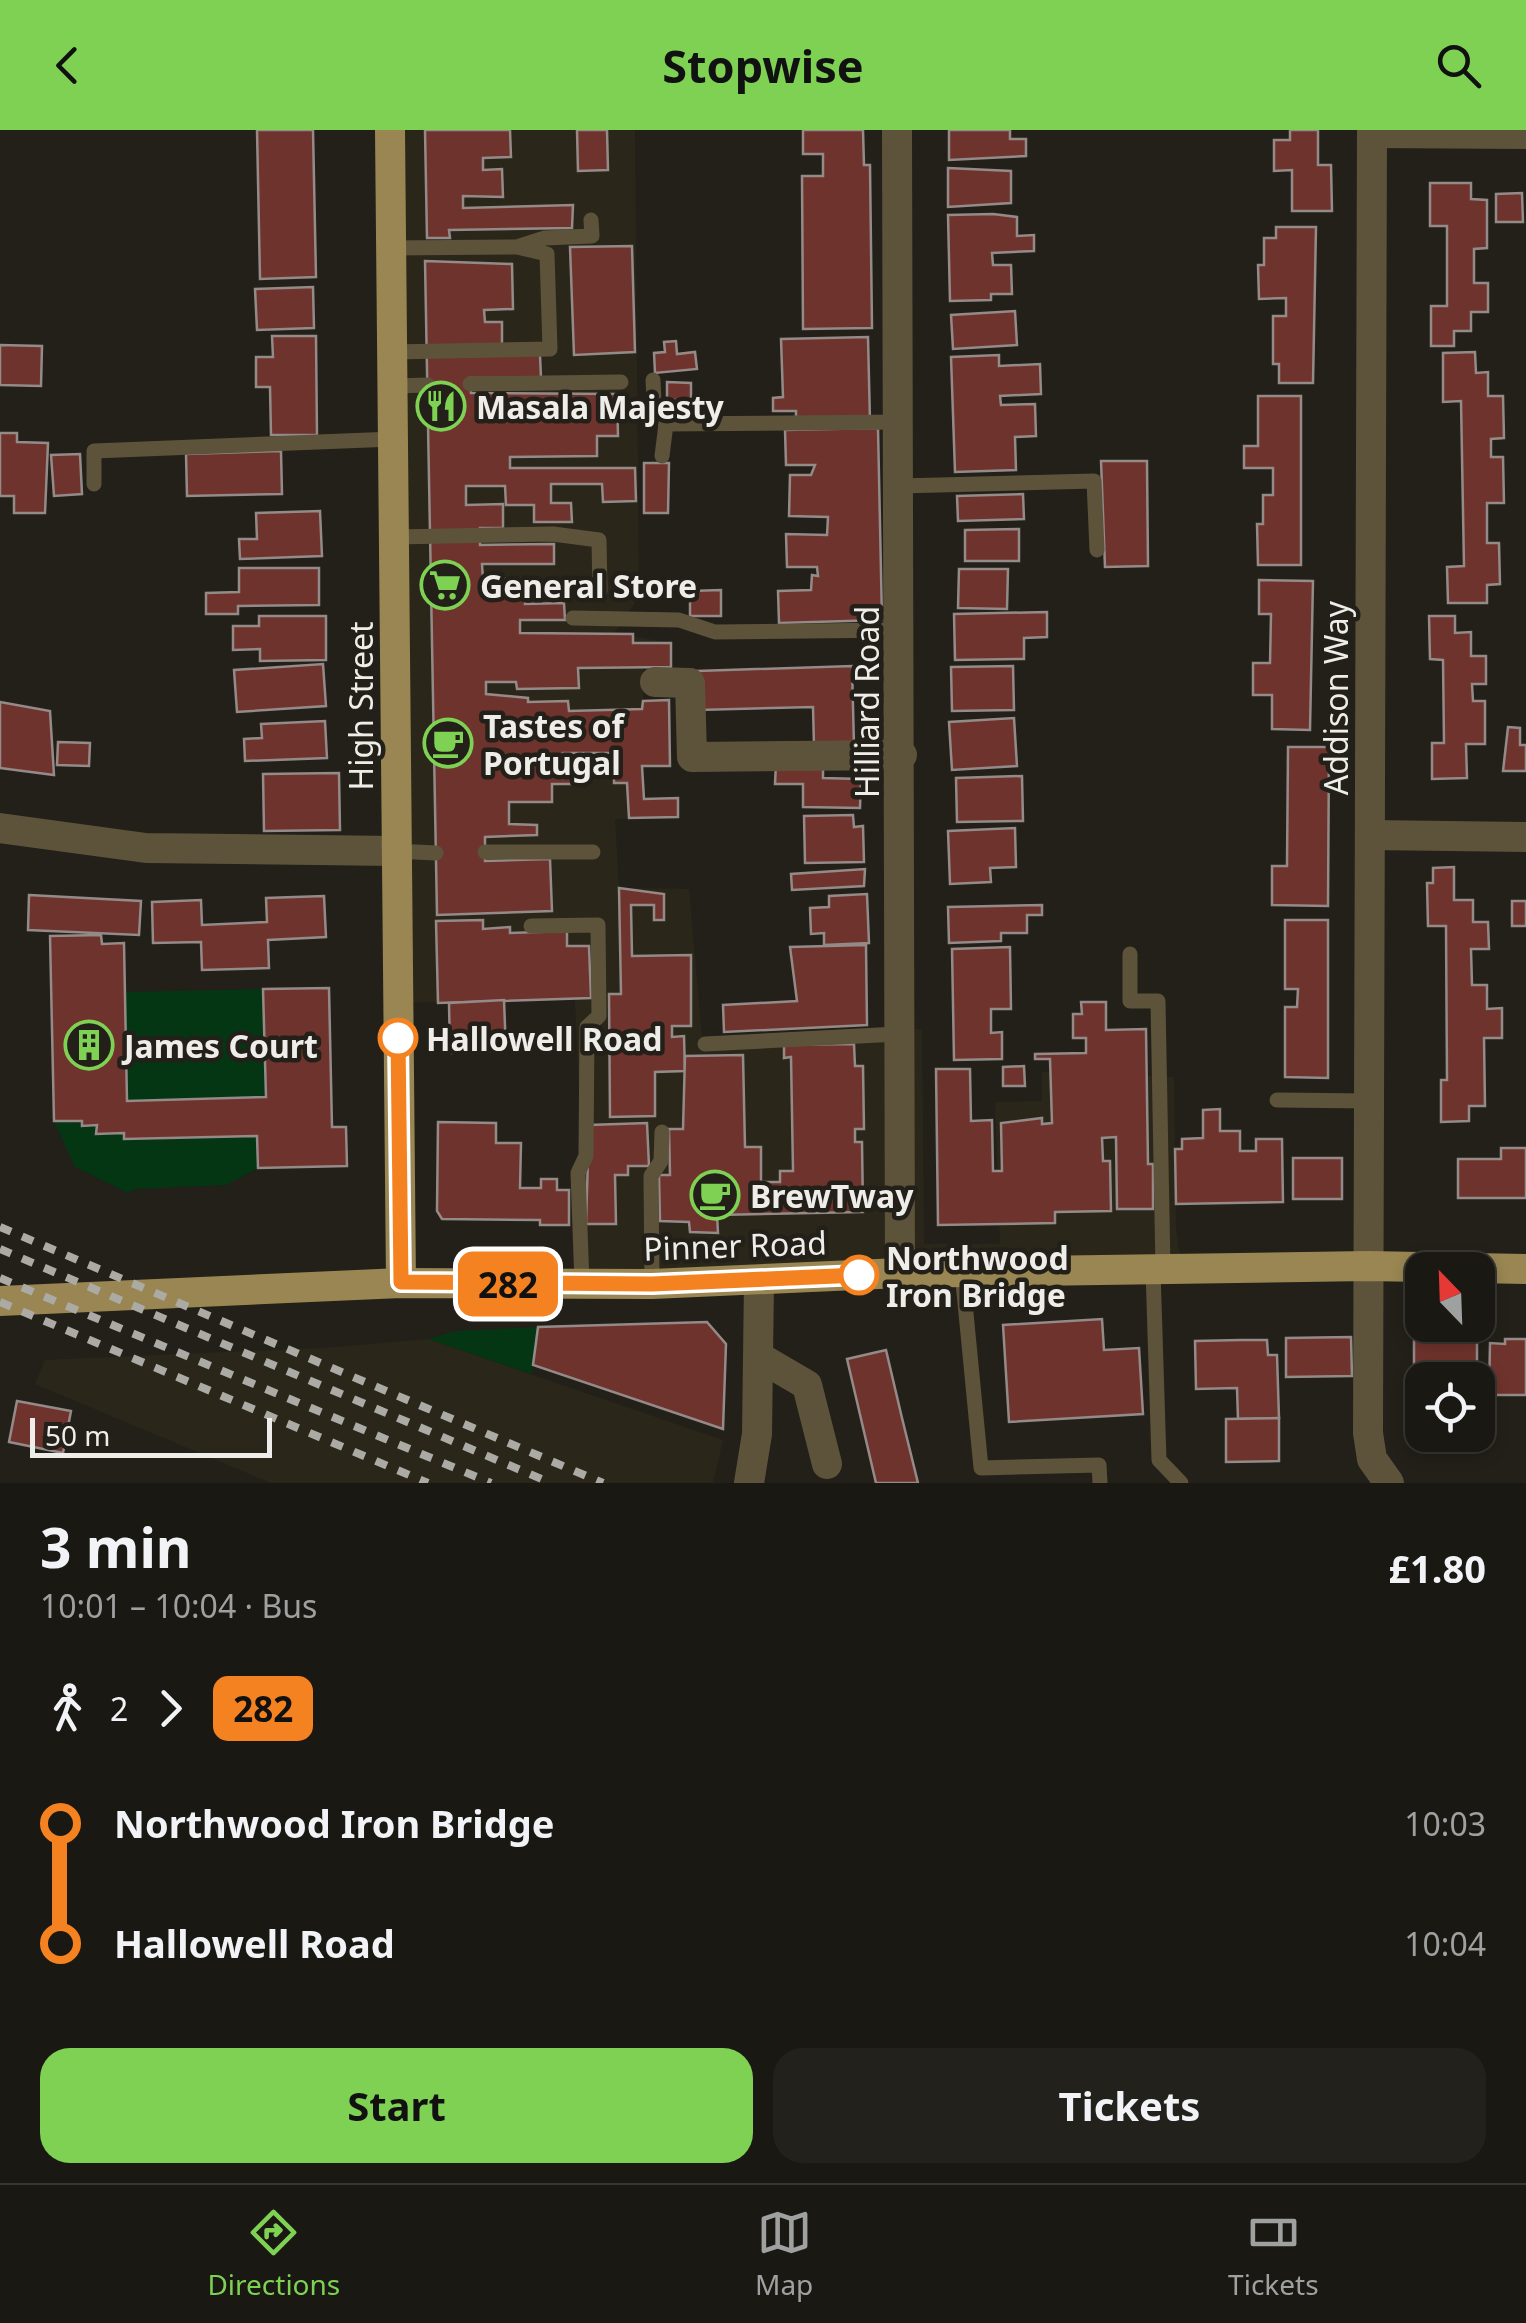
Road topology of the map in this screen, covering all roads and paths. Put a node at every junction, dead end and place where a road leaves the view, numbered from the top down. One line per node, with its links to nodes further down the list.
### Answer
1 (390, 130): 7 (main road, High Street)
2 (897, 130): 14 (street, Hilliard Road)
3 (1372, 132): 4 (street); 28 (street, Addison Way)
4 (1526, 134)
5 (592, 220): 6 (lane)
6 (517, 247): 7 (lane); 8 (lane)
7 (392, 248): 8 (main road, High Street)
8 (392, 352): 13 (main road, High Street)
9 (653, 380): 15 (lane)
10 (621, 382): 11 (lane)
11 (470, 384)
12 (428, 385): 13 (lane)
13 (393, 386): 16 (main road, High Street)
14 (899, 422): 15 (lane); 19 (street, Hilliard Road)
15 (666, 424): 17 (lane)
16 (394, 439): 18 (lane); 20 (main road, High Street)
17 (662, 456)
18 (94, 484)
19 (899, 486): 21 (lane); 24 (street, Hilliard Road)
20 (395, 536): 22 (lane); 30 (main road, High Street)
21 (1097, 550)
22 (600, 592)
23 (572, 618): 24 (lane)
24 (901, 630): 26 (street, Hilliard Road)
25 (655, 682): 26 (street)
26 (902, 755): 36 (street, Hilliard Road)
27 (0, 828): 30 (street)
28 (1370, 836): 29 (street); 39 (street, Addison Way)
29 (1526, 837)
30 (395, 852): 33 (lane); 47 (main road, High Street)
31 (485, 852): 32 (lane)
32 (593, 852)
33 (436, 853)
34 (531, 926): 48 (lane)
35 (1130, 954): 42 (lane)
36 (898, 1034): 37 (lane); 45 (street, Hilliard Road)
37 (705, 1044)
38 (1277, 1100): 39 (lane)
39 (1369, 1101): 41 (street, Addison Way)
40 (662, 1132): 49 (lane)
41 (1368, 1266): 42 (main road, Pinner Road); 43 (main road, Pinner Road); 56 (street, Addison Way)
42 (1158, 1269): 44 (main road, Pinner Road); 55 (lane)
43 (1526, 1270)
44 (962, 1272): 45 (main road, Pinner Road); 54 (lane)
45 (900, 1273): 46 (main road, Pinner Road)
46 (759, 1280): 49 (main road, Pinner Road); 51 (street)
47 (401, 1282): 48 (main road, Pinner Road); 50 (main road, Pinner Road)
48 (582, 1284): 49 (main road, Pinner Road)
49 (652, 1284)
50 (0, 1301)
51 (759, 1357): 52 (street); 53 (street)
52 (827, 1464)
53 (749, 1483)
54 (1100, 1483)
55 (1180, 1483)
56 (1390, 1483)

